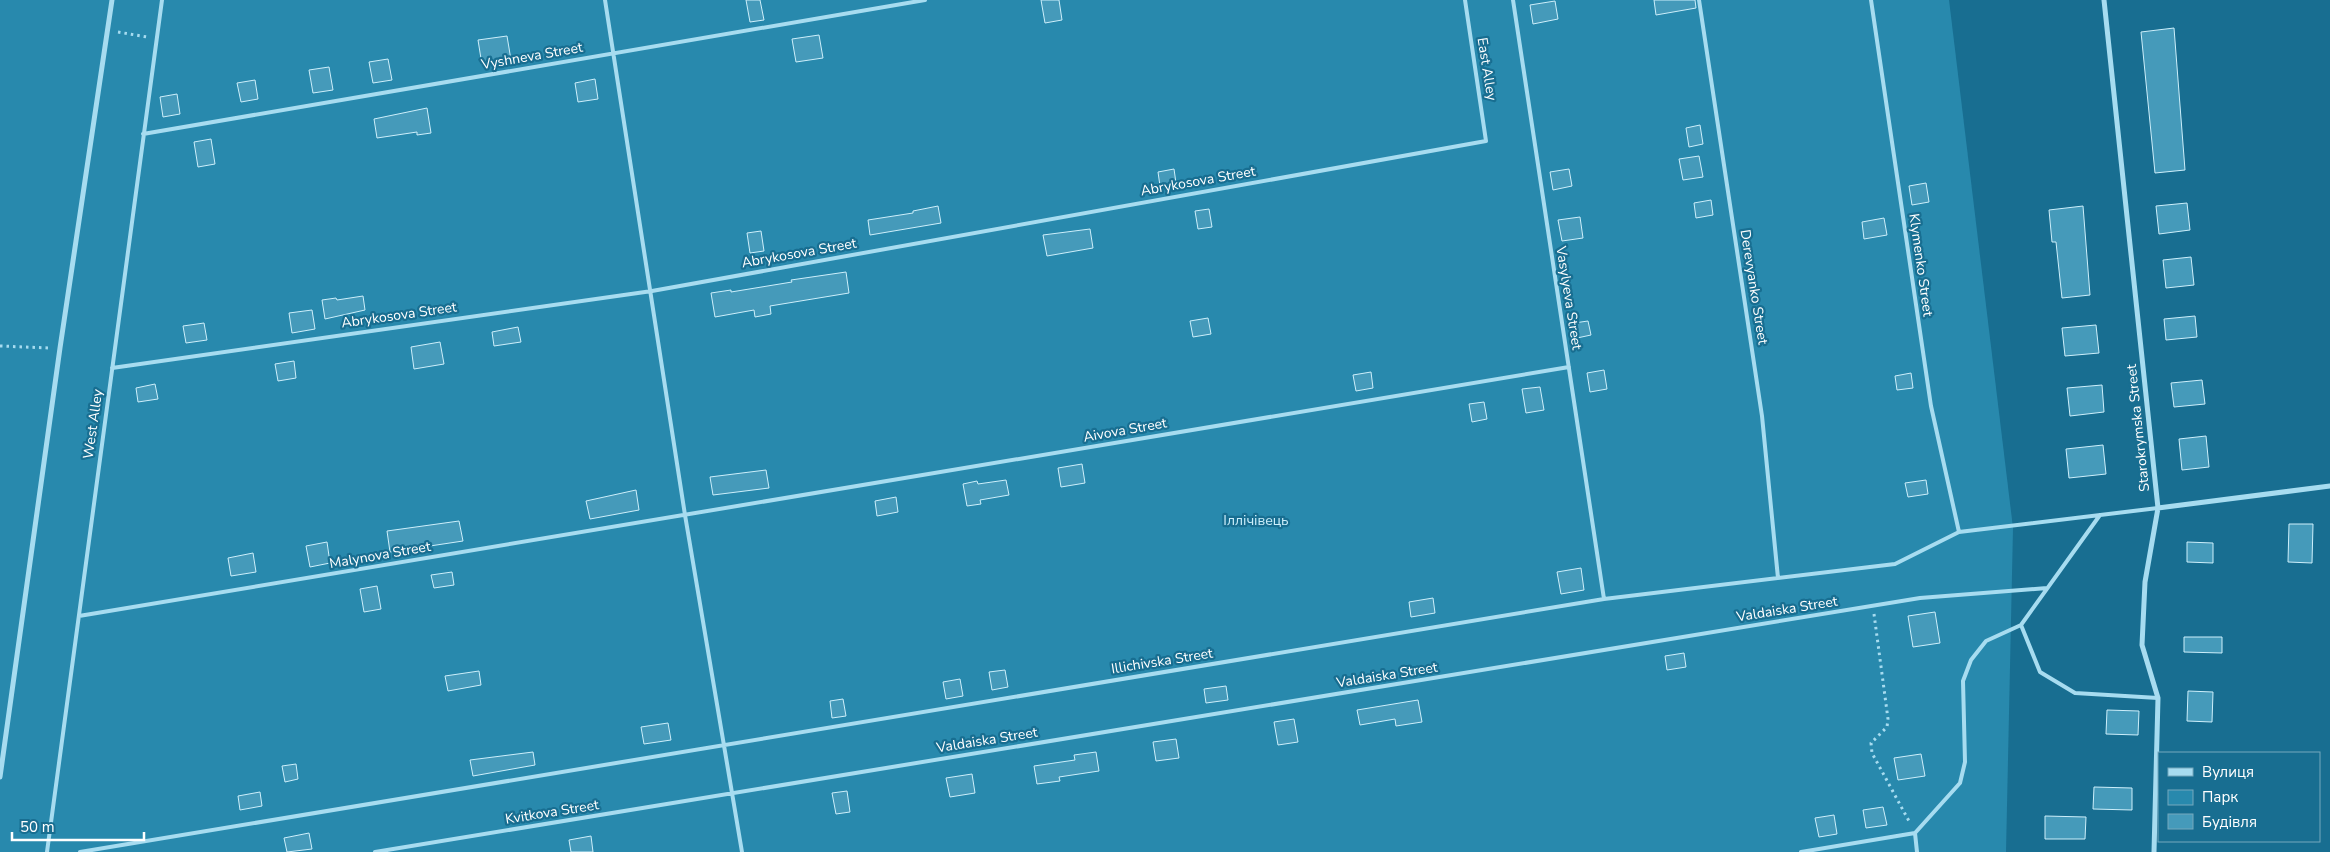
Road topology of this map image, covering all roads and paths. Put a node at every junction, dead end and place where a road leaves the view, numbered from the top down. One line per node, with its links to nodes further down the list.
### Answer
1 (112, 0): 10 (street)
2 (162, 0): 11 (lane, West Alley)
3 (605, 0): 12 (lane)
4 (925, 0): 12 (lane, Vyshneva Street)
5 (1465, 0): 14 (lane, East Alley)
6 (1513, 0): 18 (lane, Vasylyeva Street)
7 (1699, 0): 25 (lane, Derevyanko Street)
8 (1871, 0): 24 (lane, Klymenko Street)
9 (2104, 0): 21 (street, Starokrymska Street)
10 (108, 31): 11 (path); 17 (street)
11 (156, 38): 13 (lane, West Alley)
12 (614, 53): 13 (lane, Vyshneva Street); 15 (lane)
13 (144, 134): 19 (lane, West Alley)
14 (1486, 141): 15 (lane, Abrykosova Street)
15 (652, 291): 19 (lane, Abrykosova Street); 22 (lane)
16 (0, 346): 17 (path)
17 (60, 348): 33 (street)
18 (1569, 367): 22 (lane, Aivova Street); 27 (lane, Vasylyeva Street)
19 (112, 368): 29 (lane, West Alley)
20 (2330, 486): 21 (street)
21 (2158, 508): 23 (lane, Illichivska Street); 31 (street, Starokrymska Street)
22 (684, 515): 29 (lane, Malynova Street); 32 (lane)
23 (2100, 515): 24 (lane, Illichivska Street); 26 (lane)
24 (1959, 532): 25 (lane, Illichivska Street)
25 (1778, 578): 27 (lane, Illichivska Street)
26 (2047, 588): 28 (lane, Valdaiska Street); 30 (lane)
27 (1604, 599): 32 (lane, Illichivska Street)
28 (1873, 607): 34 (lane, Valdaiska Street); 35 (path)
29 (79, 616): 36 (lane, West Alley)
30 (2020, 625): 31 (lane); 35 (lane)
31 (2158, 698): 42 (street, Starokrymska Street)
32 (724, 745): 34 (lane); 37 (lane, Illichivska Street)
33 (0, 777)
34 (732, 794): 38 (lane, Kvitkova Street); 39 (lane)
35 (1915, 833): 40 (lane); 41 (lane)
36 (47, 852)
37 (80, 852)
38 (375, 852)
39 (742, 852)
40 (1801, 852)
41 (1917, 852)
42 (2154, 852)

